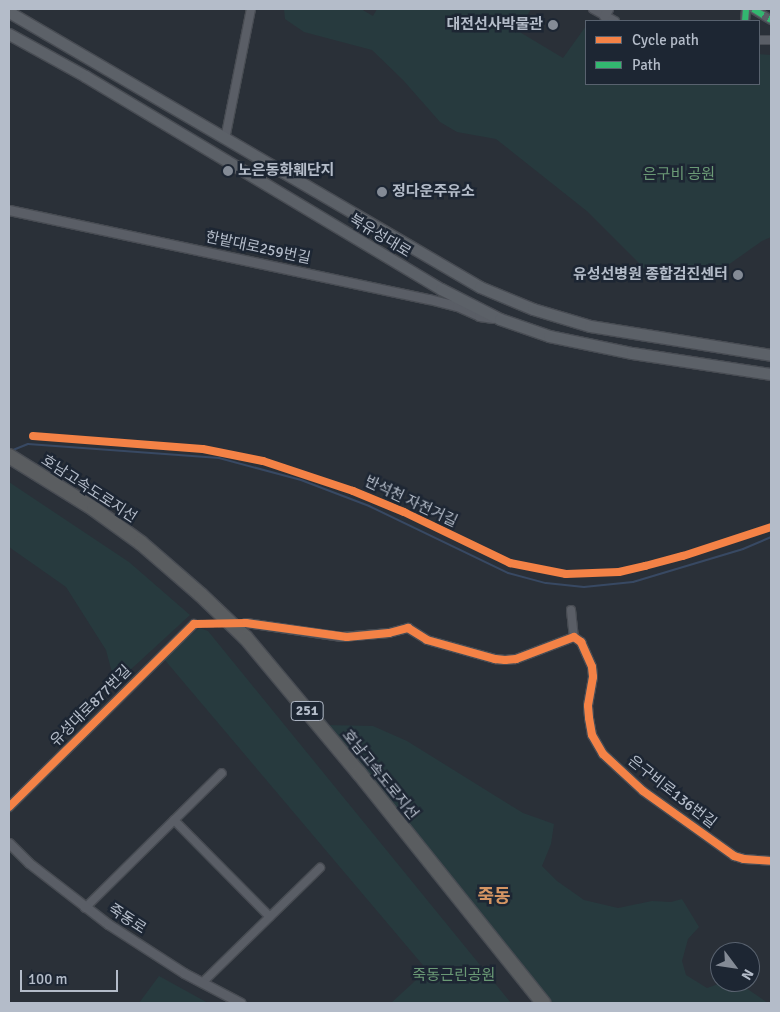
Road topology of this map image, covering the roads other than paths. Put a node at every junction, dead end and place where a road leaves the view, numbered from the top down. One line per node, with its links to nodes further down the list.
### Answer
1 (251, 9): 8 (street)
2 (593, 9): 5 (street)
3 (753, 9): 6 (street)
4 (12, 12): 8 (main road, 북유성대로)
5 (606, 12)
6 (771, 20)
7 (9, 34): 10 (main road, 북유성대로)
8 (225, 139): 11 (main road, 북유성대로)
9 (9, 210): 10 (street, 한밭대로259번길)
10 (500, 319): 12 (main road, 북유성대로)
11 (771, 355)
12 (771, 374)
13 (9, 456): 14 (highway, 호남고속도로지선 / 251)
14 (17, 468): 29 (highway, 호남고속도로지선 / 251); 30 (highway, 호남고속도로지선 / 251)
15 (571, 610): 18 (street)
16 (246, 623): 18 (street)
17 (194, 624): 20 (street, 유성대로877번길)
18 (574, 637): 23 (street, 은구비로136번길)
19 (222, 773): 21 (street)
20 (9, 807)
21 (174, 820): 25 (street); 26 (street)
22 (9, 843): 25 (street, 죽동로)
23 (771, 861)
24 (320, 868): 26 (street)
25 (85, 908): 27 (street, 죽동로)
26 (270, 917): 27 (street)
27 (202, 982): 28 (street, 죽동로)
28 (241, 1003)
29 (531, 1003)
30 (543, 1003)

